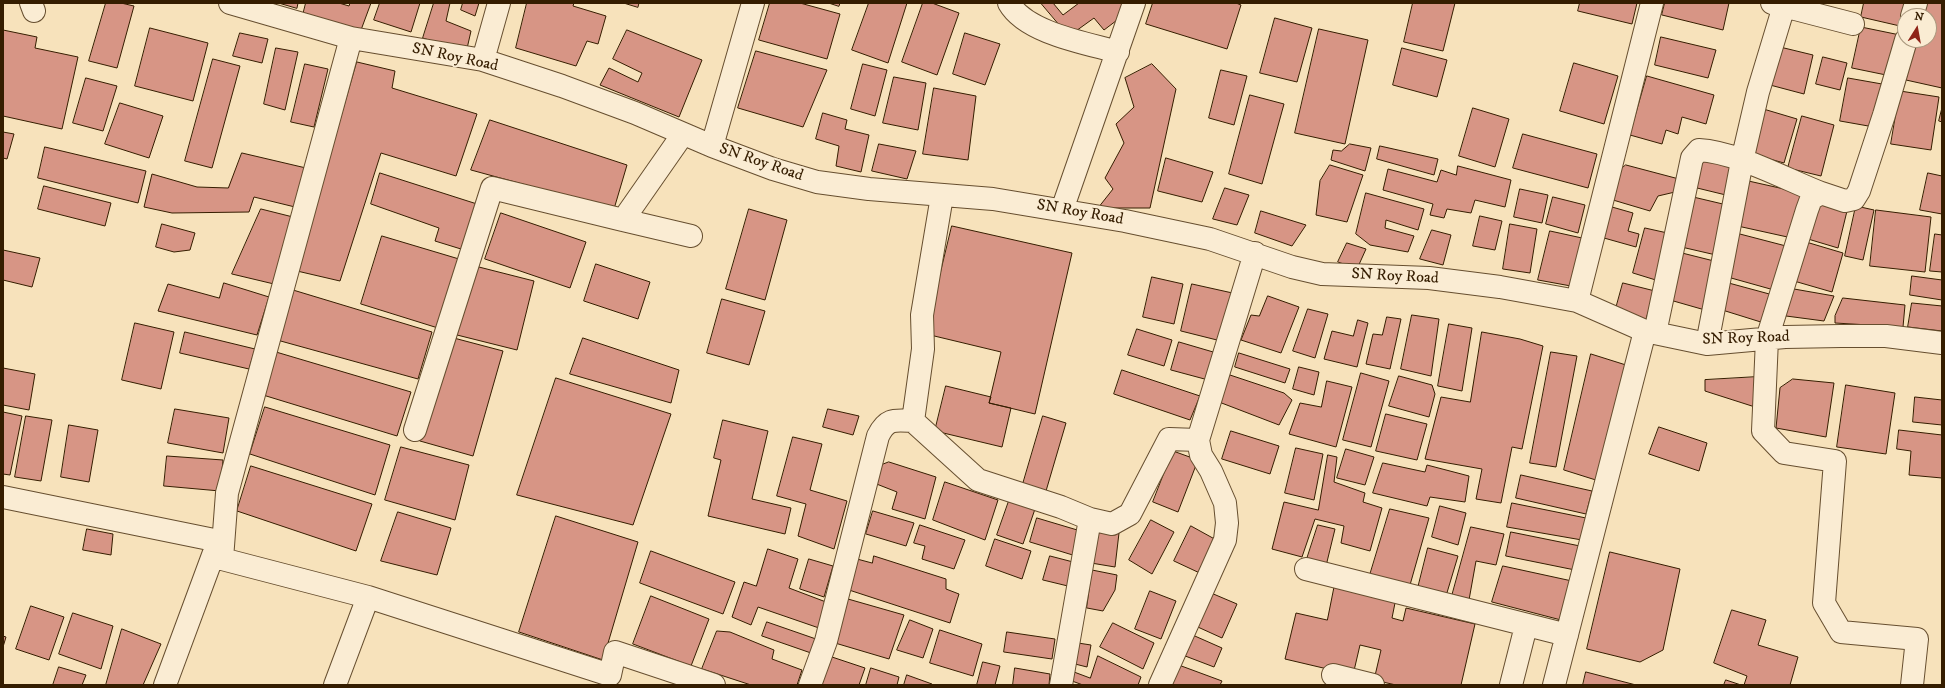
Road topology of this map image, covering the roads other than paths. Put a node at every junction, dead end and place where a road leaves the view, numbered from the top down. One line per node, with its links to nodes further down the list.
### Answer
1 (230, 3): 9 (street, SN Roy Road)
2 (499, 3): 12 (street)
3 (753, 3): 14 (street)
4 (1009, 3): 11 (street)
5 (1134, 3): 11 (street)
6 (1652, 3): 22 (street)
7 (1778, 5): 8 (street); 15 (street)
8 (1853, 24)
9 (351, 38): 12 (street, SN Roy Road); 32 (street)
10 (1904, 48): 16 (street)
11 (1118, 52): 18 (street)
12 (483, 60): 13 (street, SN Roy Road)
13 (683, 134): 14 (street, SN Roy Road); 19 (street)
14 (712, 146): 17 (street, SN Roy Road)
15 (1742, 161): 16 (street); 23 (street); 26 (street)
16 (1821, 194): 24 (street)
17 (942, 196): 18 (street, SN Roy Road); 27 (street)
18 (1062, 210): 21 (street, SN Roy Road)
19 (623, 220): 20 (street); 28 (street)
20 (691, 236)
21 (1255, 254): 22 (street, SN Roy Road); 29 (street)
22 (1577, 301): 23 (street, SN Roy Road)
23 (1650, 332): 26 (street, SN Roy Road); 36 (street)
24 (1767, 339): 25 (street, SN Roy Road); 26 (street, SN Roy Road); 47 (street)
25 (1942, 343)
26 (1707, 344)
27 (913, 420): 31 (street); 41 (street)
28 (415, 430)
29 (1198, 440): 31 (street); 43 (street)
30 (3, 497): 32 (street)
31 (1090, 519): 42 (street)
32 (222, 532): 34 (street); 38 (street)
33 (1306, 569): 35 (street)
34 (368, 597): 39 (street); 40 (street)
35 (1526, 626): 36 (street); 45 (street)
36 (1567, 635): 46 (street)
37 (1333, 675): 44 (street)
38 (165, 685)
39 (335, 685)
40 (714, 685)
41 (810, 685)
42 (1061, 685)
43 (1160, 685)
44 (1374, 685)
45 (1511, 685)
46 (1554, 685)
47 (1912, 685)

